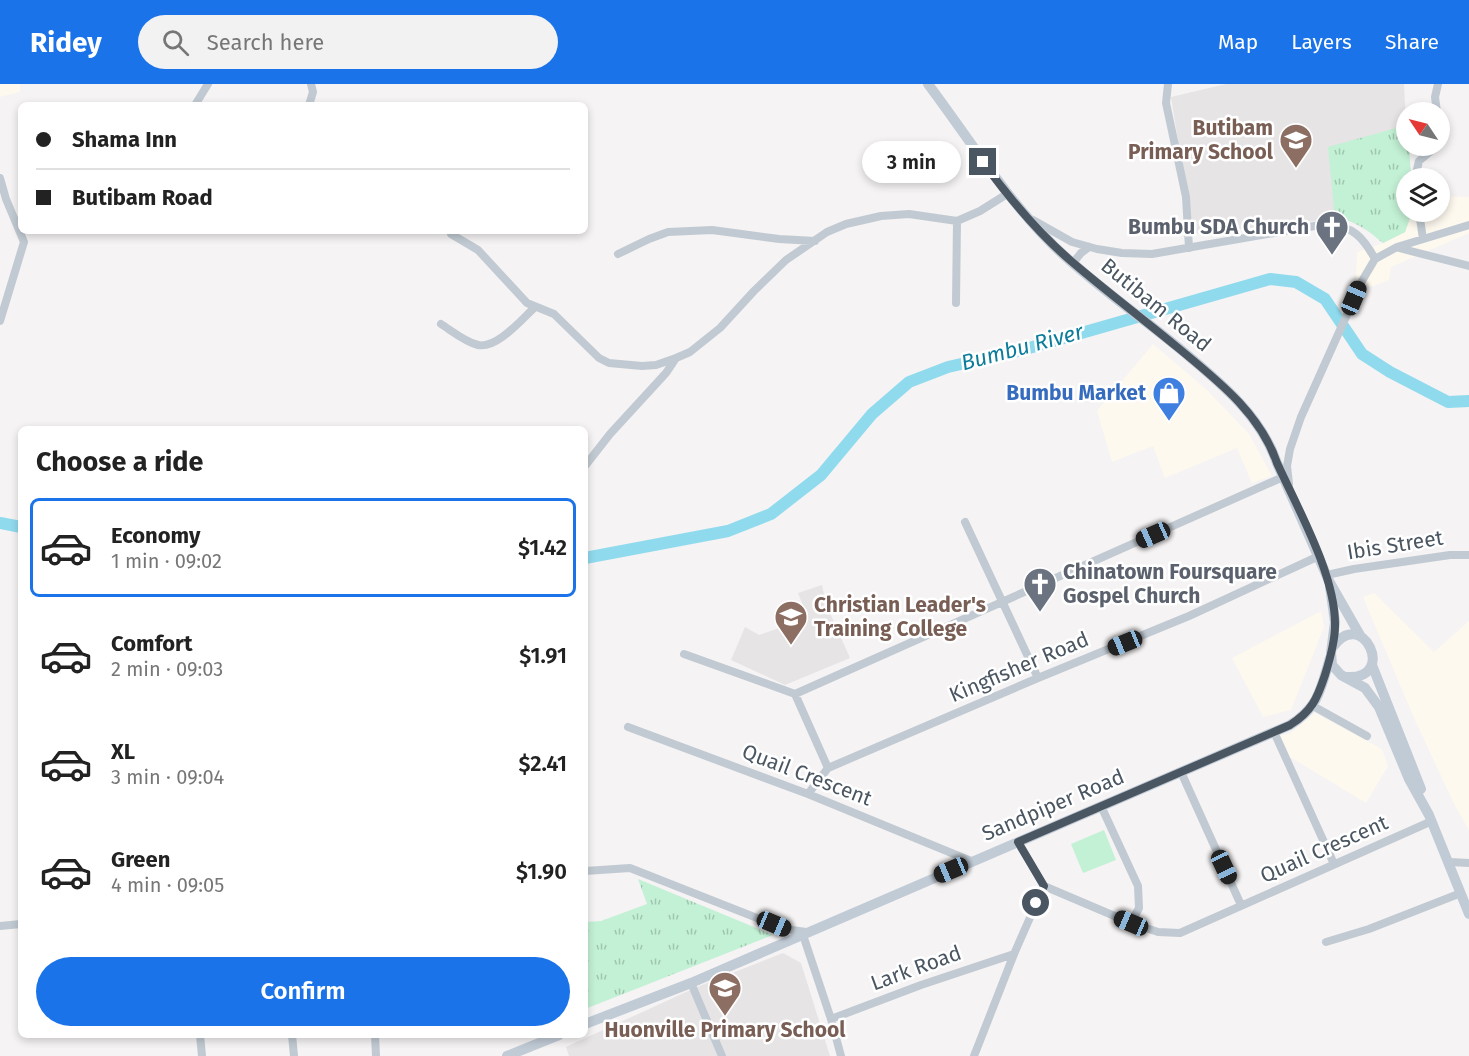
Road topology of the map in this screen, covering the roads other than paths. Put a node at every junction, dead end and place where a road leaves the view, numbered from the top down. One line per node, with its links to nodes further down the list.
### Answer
1 (208, 84): 6 (street)
2 (311, 84): 7 (street)
3 (930, 84): 12 (main road, Butibam Road)
4 (1168, 84): 24 (street)
5 (1438, 84): 8 (street)
6 (197, 102)
7 (310, 102)
8 (1436, 102)
9 (1425, 156): 10 (street)
10 (1417, 168)
11 (0, 178): 17 (street)
12 (1007, 194): 13 (main road, Butibam Road); 14 (street)
13 (1024, 215): 22 (street); 27 (main road, Butibam Road)
14 (957, 221): 21 (street); 29 (street)
15 (1420, 222): 20 (street)
16 (1469, 225): 20 (street)
17 (18, 228)
18 (21, 234): 31 (street)
19 (451, 234): 30 (street)
20 (1423, 239): 23 (street)
21 (815, 241): 25 (street); 33 (street)
22 (1089, 247): 24 (street); 27 (street)
23 (1397, 247): 26 (street); 28 (street)
24 (1189, 248): 26 (street)
25 (618, 254)
26 (1375, 259): 36 (street)
27 (1073, 263): 35 (main road, Butibam Road)
28 (1469, 266)
29 (956, 303)
30 (535, 307): 32 (street); 33 (street)
31 (0, 321)
32 (441, 324)
33 (676, 358): 34 (street)
34 (588, 462)
35 (1283, 477): 36 (main road, Butibam Road); 41 (street)
36 (1290, 492): 39 (main road, Butibam Road)
37 (964, 522): 41 (street)
38 (1469, 555): 40 (street, Ibis Street)
39 (1319, 556): 40 (main road, Butibam Road); 47 (street, Kingfisher Road)
40 (1328, 578): 42 (main road, Butibam Road); 43 (main road, Butibam Road)
41 (1001, 603): 47 (street); 49 (street)
42 (1361, 637): 43 (main road); 45 (main road)
43 (1331, 653): 46 (main road); 48 (main road, Sandpiper Road)
44 (684, 654): 49 (street)
45 (1372, 665): 46 (main road); 58 (main road)
46 (1344, 676): 48 (main road); 58 (main road)
47 (1038, 678): 54 (street, Kingfisher Road)
48 (1321, 687): 50 (main road, Sandpiper Road)
49 (795, 694): 54 (street)
50 (1313, 706): 52 (main road, Sandpiper Road); 53 (street)
51 (628, 727): 56 (street, Quail Crescent)
52 (1274, 732): 55 (main road, Sandpiper Road); 64 (street)
53 (1367, 736)
54 (828, 768): 56 (street, Kingfisher Road)
55 (1181, 772): 57 (main road, Sandpiper Road); 68 (street)
56 (808, 794): 61 (street, Quail Crescent)
57 (1101, 806): 60 (main road, Sandpiper Road); 70 (street)
58 (1427, 809): 59 (main road)
59 (1432, 821): 62 (main road); 64 (street, Quail Crescent)
60 (1018, 842): 61 (main road, Sandpiper Road); 66 (street)
61 (971, 861): 73 (main road, Sandpiper Road)
62 (1450, 862): 63 (street); 67 (main road)
63 (1469, 862)
64 (1334, 864): 68 (street, Quail Crescent)
65 (588, 871): 73 (street)
66 (1044, 886): 70 (street, Quail Crescent); 75 (street)
67 (1461, 893): 69 (main road); 74 (street)
68 (1241, 905): 70 (street, Quail Crescent)
69 (1469, 914)
70 (1131, 923)
71 (18, 924): 72 (street)
72 (0, 926)
73 (805, 933): 76 (main road, Sandpiper Road); 77 (street)
74 (1326, 942)
75 (1014, 954): 77 (street, Lark Road); 89 (street)
76 (690, 983): 78 (main road, Sandpiper Road); 87 (street)
77 (831, 1019): 88 (street)
78 (588, 1023)
79 (200, 1038): 83 (street)
80 (292, 1038): 84 (street)
81 (375, 1038): 85 (street)
82 (552, 1038): 86 (main road)
83 (202, 1056)
84 (294, 1056)
85 (376, 1056)
86 (507, 1056)
87 (722, 1056)
88 (841, 1056)
89 (974, 1056)

